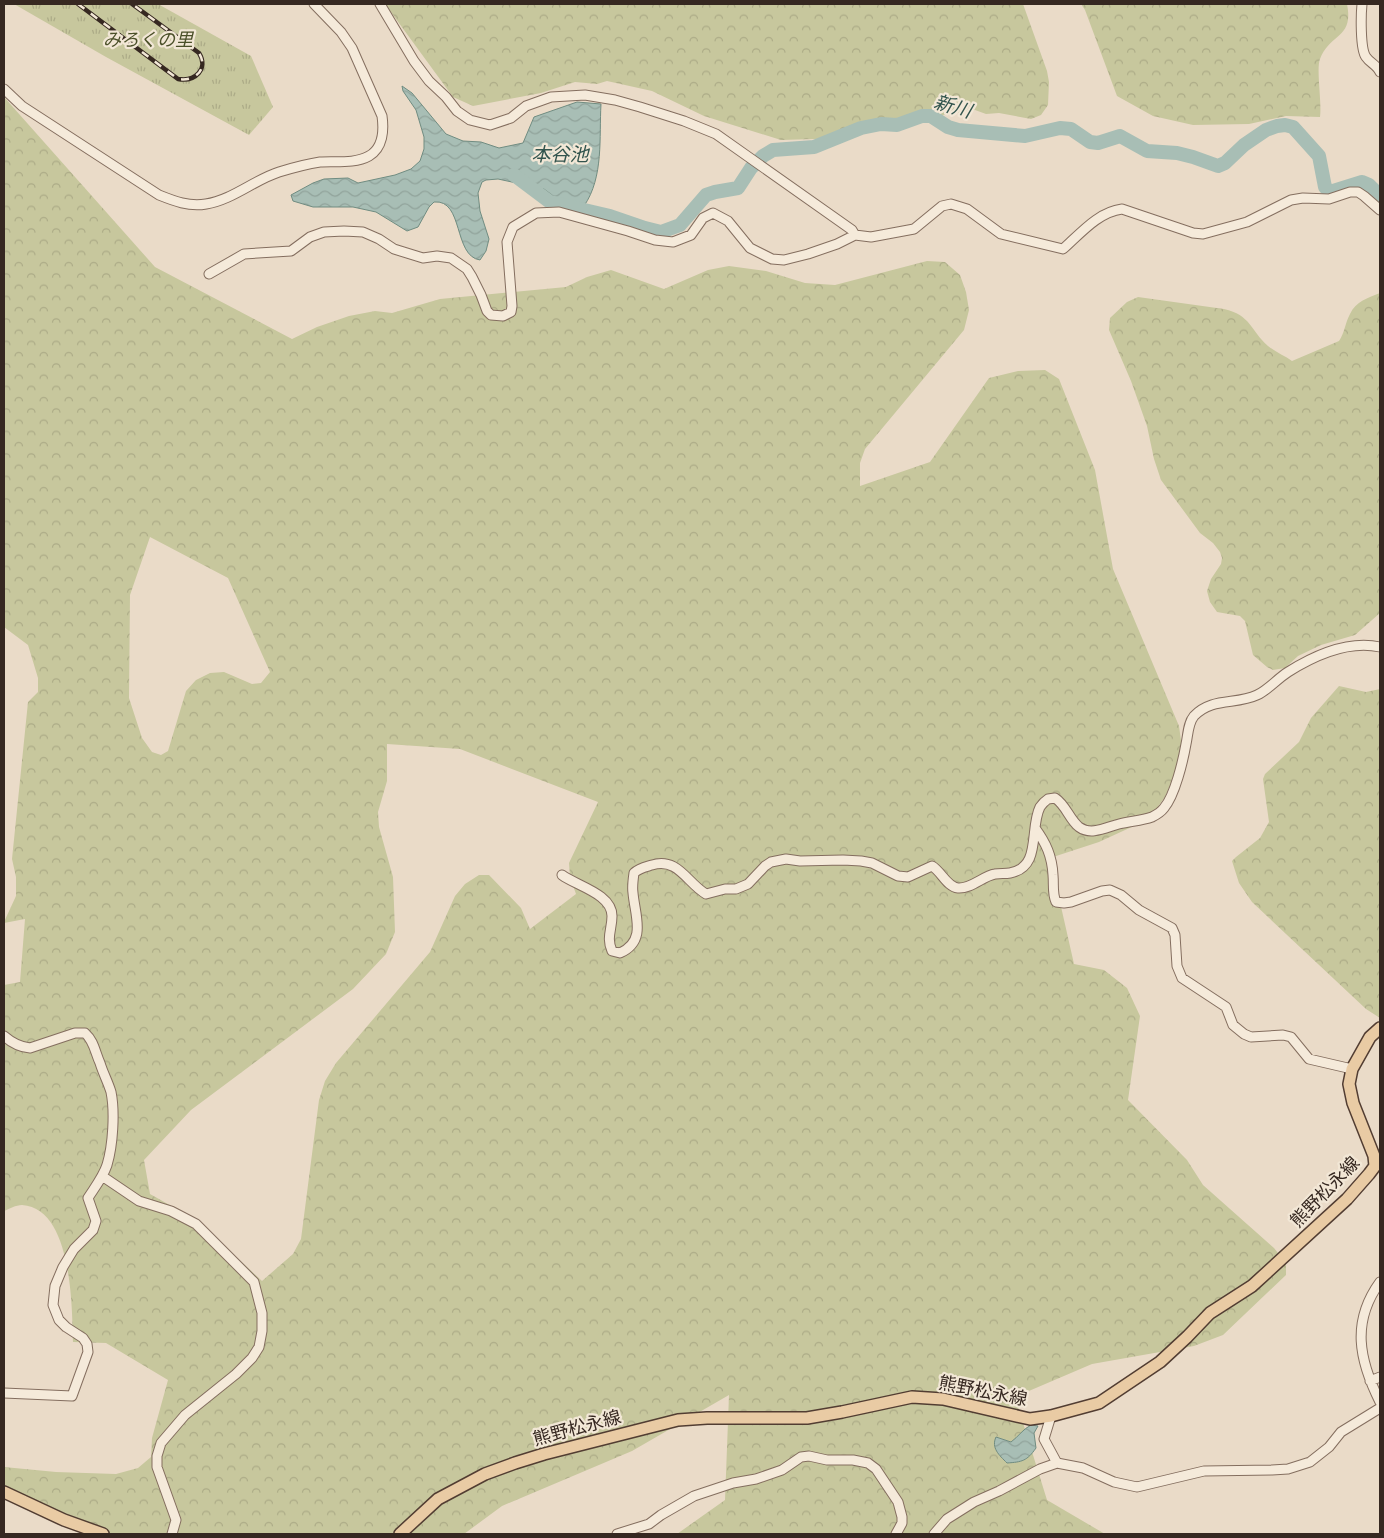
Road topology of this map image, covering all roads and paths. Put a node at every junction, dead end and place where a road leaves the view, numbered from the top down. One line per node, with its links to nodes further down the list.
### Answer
1 (314, 4): 5 (street)
2 (380, 4): 7 (street)
3 (1362, 4): 4 (street)
4 (1380, 72)
5 (4, 89)
6 (1380, 210): 7 (street)
7 (855, 235): 8 (street)
8 (209, 274)
9 (1380, 647): 10 (street)
10 (1035, 828): 11 (street); 14 (street)
11 (562, 875)
12 (1380, 1028): 14 (main road, 熊野松永線)
13 (4, 1036): 15 (street)
14 (1352, 1069): 22 (main road, 熊野松永線)
15 (102, 1176): 19 (street); 26 (street)
16 (1380, 1282): 18 (street)
17 (1380, 1377): 18 (street)
18 (1370, 1381): 20 (street)
19 (4, 1393)
20 (1380, 1402)
21 (1380, 1408): 23 (street)
22 (1051, 1416): 23 (street); 27 (main road, 熊野松永線)
23 (1057, 1463): 30 (street)
24 (4, 1492): 25 (main road)
25 (103, 1534)
26 (172, 1534)
27 (400, 1534)
28 (617, 1534): 29 (street)
29 (896, 1534)
30 (934, 1534)

